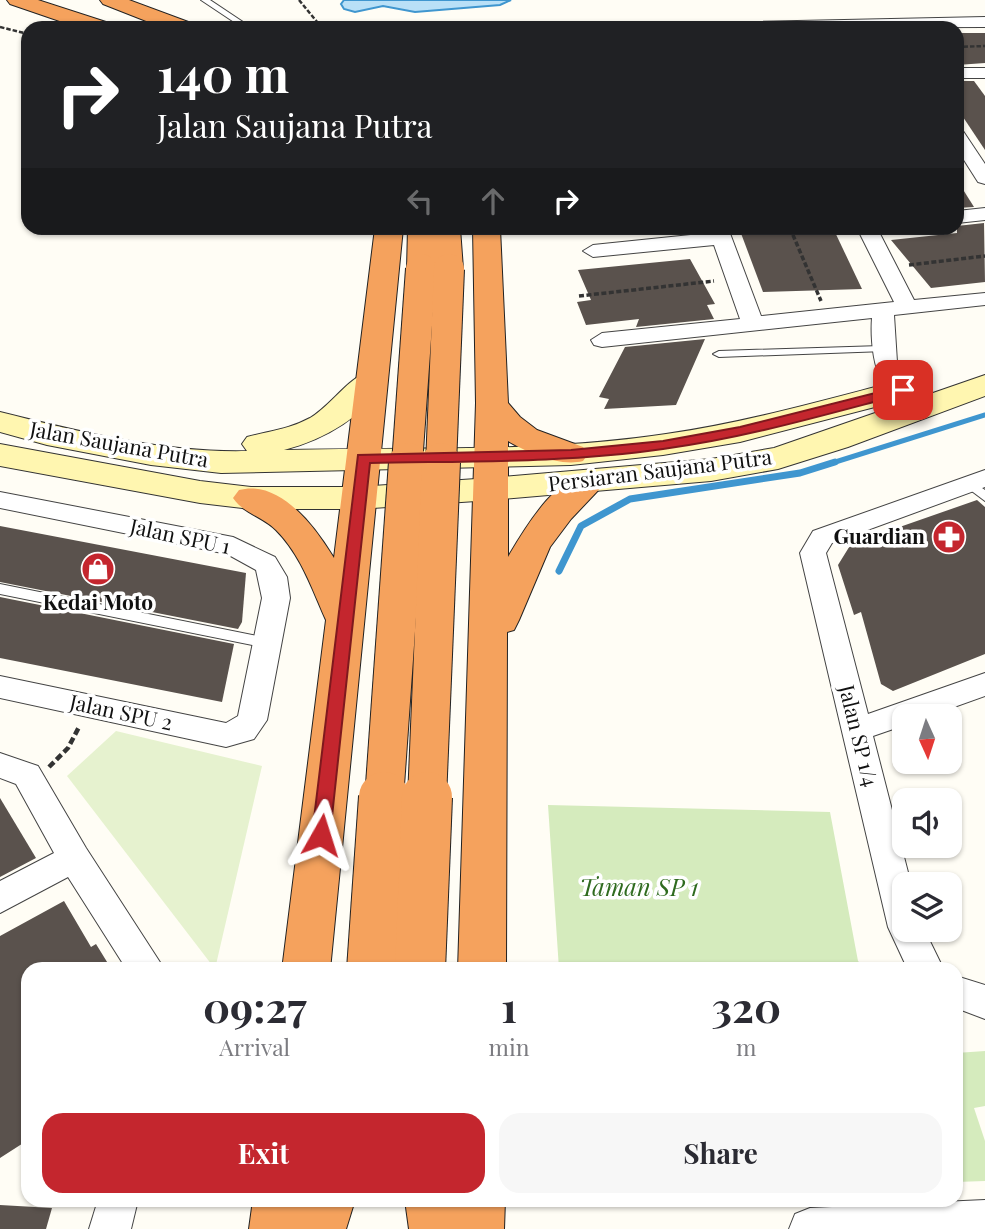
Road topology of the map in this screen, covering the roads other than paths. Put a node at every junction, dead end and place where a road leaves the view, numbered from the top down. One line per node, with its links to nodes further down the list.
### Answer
1 (17, 0): 4 (highway)
2 (110, 0): 5 (highway)
3 (210, 2): 6 (lane)
4 (80, 21)
5 (165, 21)
6 (238, 21)
7 (985, 22): 8 (street)
8 (964, 23)
9 (964, 73): 10 (street)
10 (985, 73)
11 (964, 146): 12 (street)
12 (985, 178)
13 (985, 214): 14 (street)
14 (964, 216)
15 (388, 235): 32 (highway)
16 (423, 235): 23 (highway)
17 (445, 235): 23 (highway)
18 (486, 235): 35 (highway)
19 (700, 235): 22 (street)
20 (721, 235): 27 (street)
21 (871, 235): 25 (street)
22 (593, 251)
23 (435, 269): 59 (highway, bridge); 60 (highway, bridge)
24 (985, 299): 25 (street)
25 (907, 307): 26 (street)
26 (884, 310): 27 (street); 29 (street)
27 (752, 324): 28 (street)
28 (602, 340)
29 (881, 349): 30 (lane); 34 (street)
30 (719, 354)
31 (985, 362): 34 (main road, Persiaran Saujana Putra)
32 (370, 381): 36 (main road); 40 (highway)
33 (985, 385): 38 (main road, Persiaran Saujana Putra)
34 (903, 390): 38 (main road, Persiaran Saujana Putra)
35 (492, 403): 38 (highway); 39 (highway)
36 (0, 422): 40 (main road, Jalan Saujana Putra)
37 (0, 455): 42 (main road, Jalan Saujana Putra)
38 (581, 468): 39 (main road, Persiaran Saujana Putra); 47 (highway)
39 (491, 472): 40 (main road, Jalan Saujana Putra); 47 (highway)
40 (361, 478): 42 (main road, Jalan Saujana Putra); 45 (highway)
41 (980, 486): 50 (street, Jalan SP 1/4)
42 (251, 498): 45 (highway)
43 (0, 500): 46 (street, Jalan SPU 1)
44 (0, 589): 46 (lane)
45 (345, 620): 58 (highway)
46 (267, 643): 51 (street, Jalan SPU 1)
47 (489, 652): 61 (highway)
48 (985, 684): 50 (street)
49 (0, 687): 51 (street, Jalan SPU 2)
50 (856, 730): 54 (street, Jalan SP 1/4)
51 (243, 731)
52 (0, 765): 53 (street)
53 (74, 858): 55 (street); 57 (street)
54 (892, 875)
55 (0, 898)
56 (912, 942): 62 (street, Jalan SP 1/4)
57 (142, 962)
58 (307, 962)
59 (373, 962)
60 (420, 962)
61 (482, 962)
62 (922, 962)
63 (963, 994): 64 (street)
64 (985, 1002)
65 (116, 1207): 71 (street)
66 (280, 1207): 72 (highway)
67 (325, 1207): 73 (highway)
68 (434, 1207): 74 (highway)
69 (477, 1207): 75 (highway)
70 (985, 1220): 76 (street)
71 (110, 1229)
72 (278, 1229)
73 (318, 1229)
74 (437, 1229)
75 (476, 1229)
76 (810, 1229)

